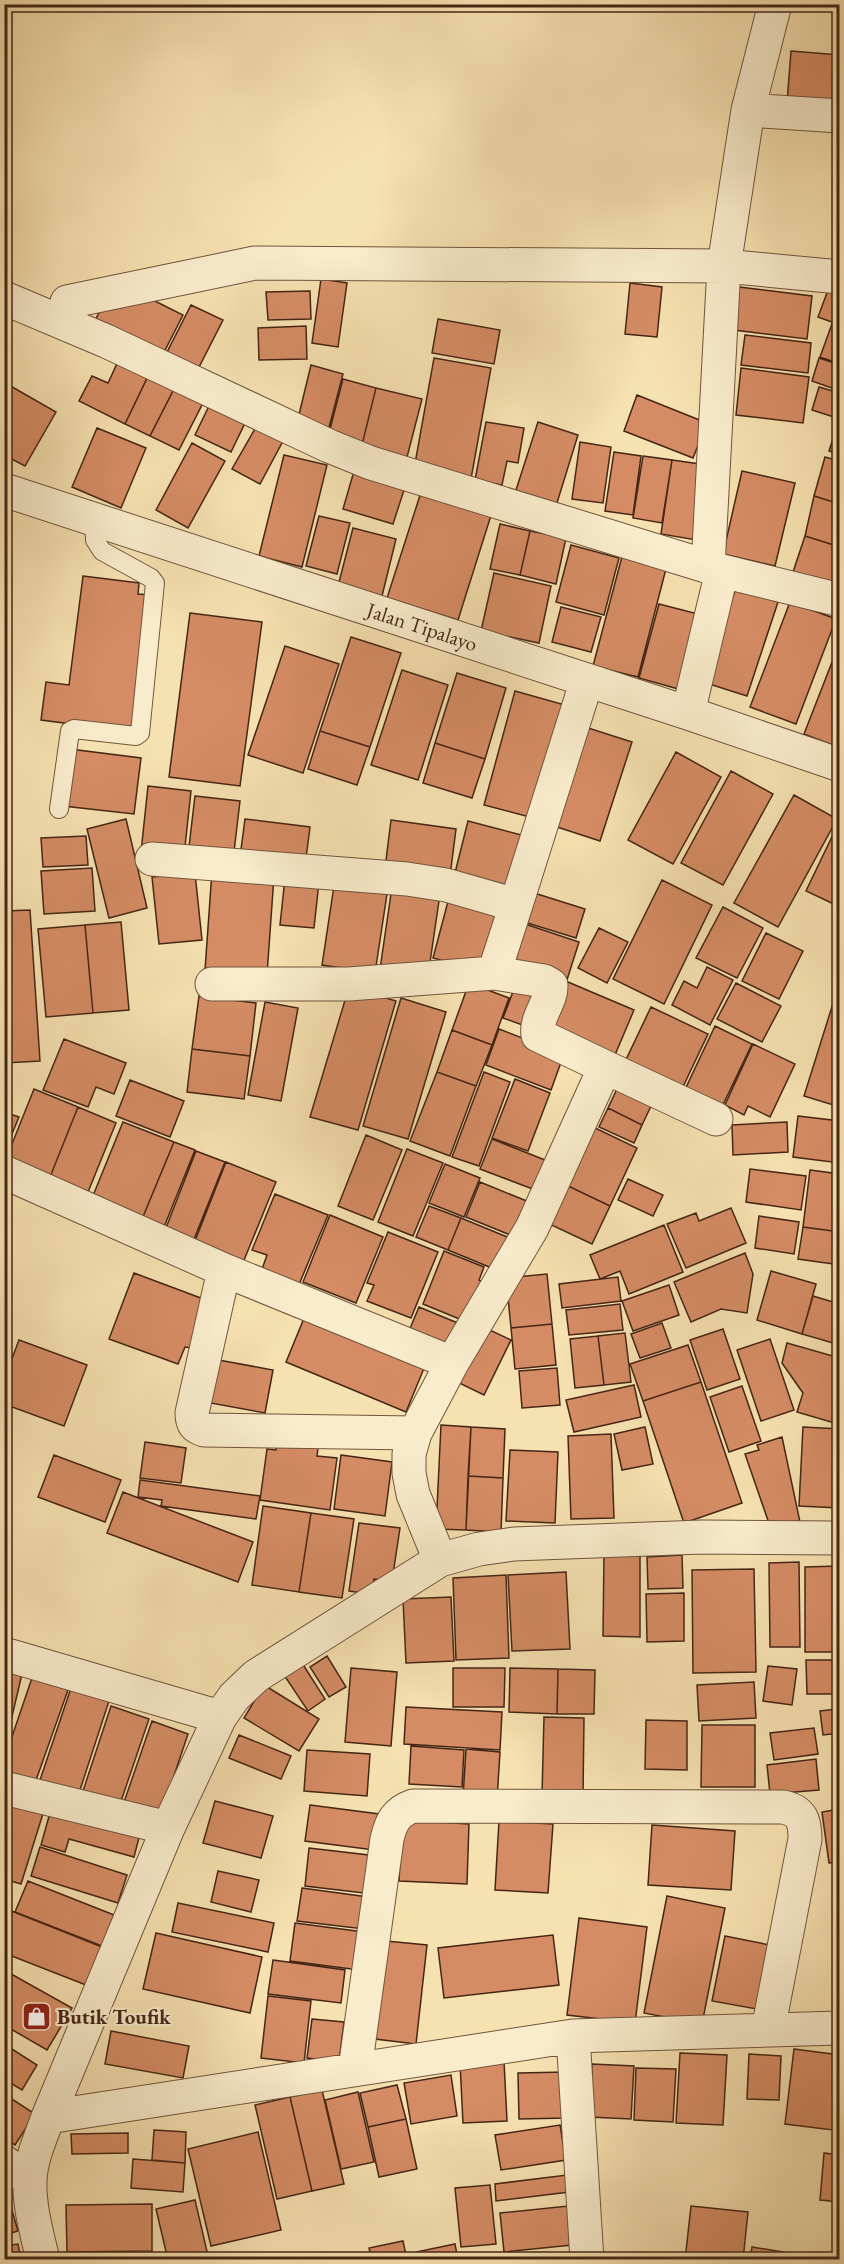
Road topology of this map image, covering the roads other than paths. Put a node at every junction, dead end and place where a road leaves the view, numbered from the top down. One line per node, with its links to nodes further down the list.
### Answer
1 (775, 4): 2 (street)
2 (748, 110): 3 (street); 4 (street)
3 (840, 116)
4 (724, 266): 5 (street); 7 (street); 10 (street)
5 (840, 277)
6 (4, 298): 10 (street)
7 (67, 302)
8 (4, 490): 9 (street, Jalan Tipalayo)
9 (94, 519): 12 (street, Jalan Tipalayo); 15 (lane)
10 (715, 569): 11 (street); 13 (street)
11 (840, 600)
12 (587, 681): 13 (street, Jalan Tipalayo); 17 (street)
13 (688, 713): 14 (street, Jalan Tipalayo)
14 (840, 765)
15 (59, 809)
16 (152, 859): 17 (street)
17 (516, 905): 18 (street)
18 (494, 973): 19 (street); 20 (street)
19 (212, 984)
20 (605, 1067): 21 (street); 24 (street)
21 (716, 1119)
22 (4, 1172): 23 (street)
23 (224, 1270): 24 (street); 25 (street)
24 (452, 1363): 25 (street)
25 (416, 1433): 27 (street)
26 (840, 1538): 27 (street)
27 (440, 1560): 29 (street)
28 (4, 1654): 29 (street)
29 (220, 1717): 31 (street)
30 (4, 1788): 31 (street)
31 (168, 1828): 36 (street)
32 (840, 2028): 33 (street)
33 (768, 2030): 34 (street); 35 (street)
34 (573, 2036): 35 (street); 39 (street)
35 (355, 2068): 36 (street)
36 (48, 2117): 37 (street)
37 (17, 2171): 38 (street)
38 (44, 2259)
39 (587, 2259)

